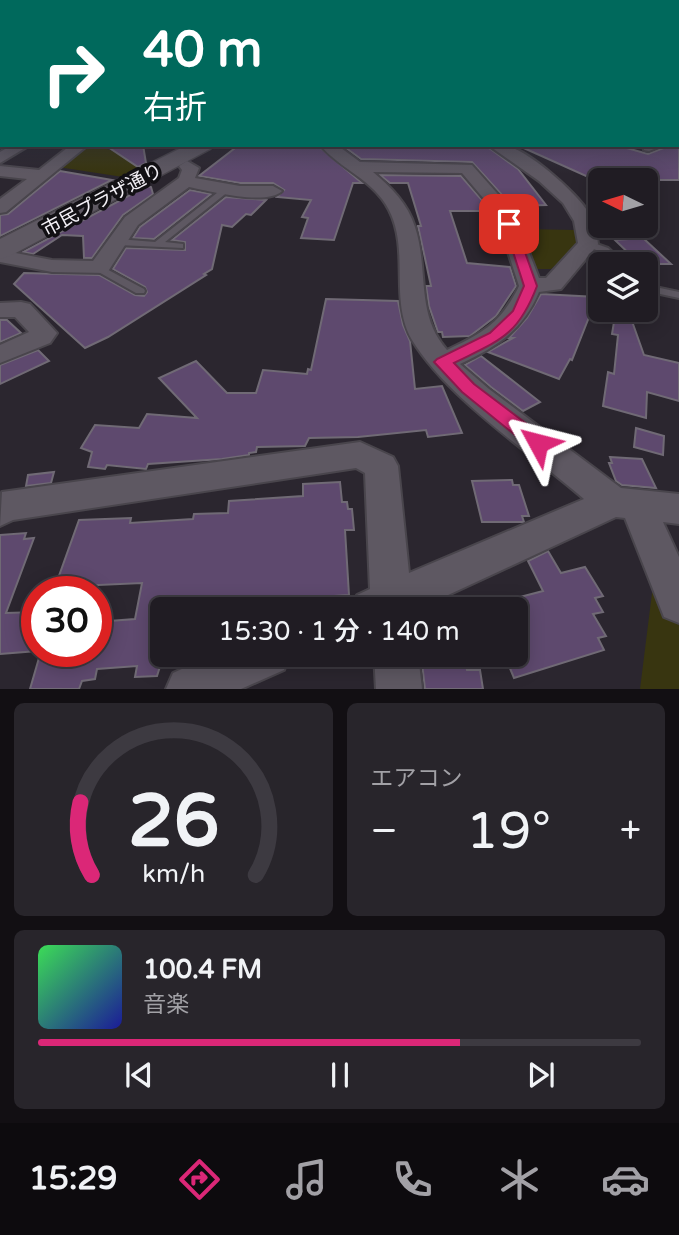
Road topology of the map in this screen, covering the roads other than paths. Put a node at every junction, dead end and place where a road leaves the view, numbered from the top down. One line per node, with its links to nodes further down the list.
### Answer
1 (19, 147): 6 (street)
2 (79, 147): 9 (street)
3 (330, 147): 7 (street)
4 (499, 147): 15 (street)
5 (187, 157): 10 (street); 13 (street); 17 (street, 市民プラザ通り)
6 (0, 158)
7 (355, 167): 21 (street); 27 (street)
8 (0, 171): 9 (street)
9 (41, 174): 12 (street)
10 (225, 191): 11 (street); 14 (lane)
11 (273, 191)
12 (0, 208)
13 (118, 242): 14 (lane); 20 (street)
14 (156, 244): 16 (lane)
15 (588, 244): 18 (lane); 21 (street)
16 (180, 246)
17 (0, 250)
18 (606, 252)
19 (0, 256): 20 (street)
20 (99, 268): 22 (lane)
21 (530, 286): 27 (street)
22 (140, 291)
23 (658, 291): 24 (lane)
24 (679, 295)
25 (0, 310): 26 (street)
26 (0, 355)
27 (443, 362): 28 (street)
28 (625, 504): 29 (street); 32 (street); 33 (street)
29 (679, 509)
30 (0, 511): 31 (street)
31 (385, 597)
32 (406, 597)
33 (679, 603)
34 (239, 667): 36 (street)
35 (397, 667): 37 (street)
36 (189, 689)
37 (399, 689)

